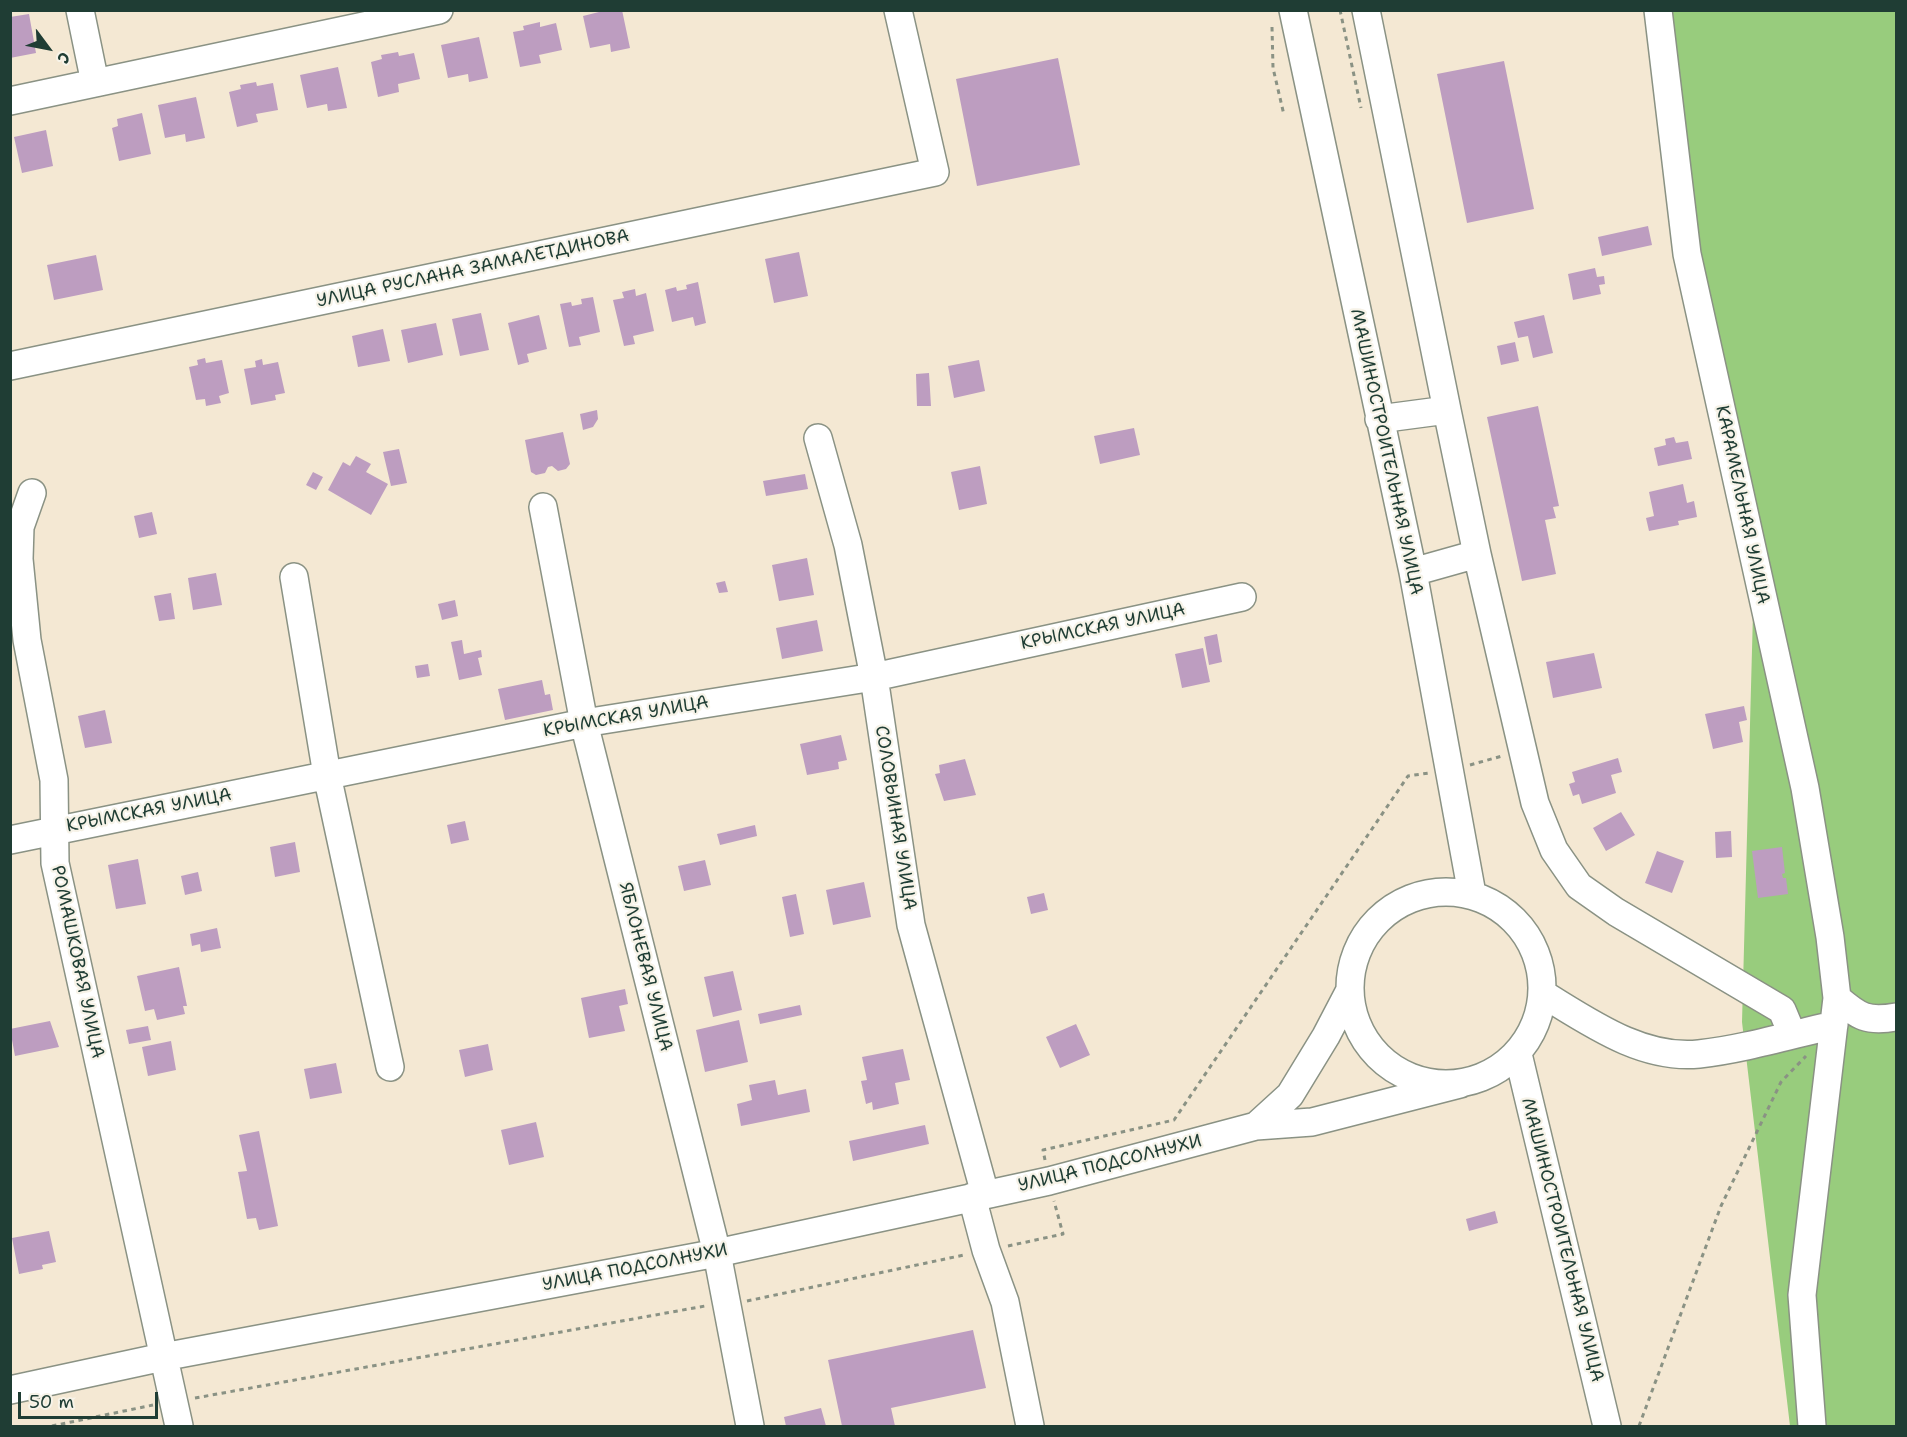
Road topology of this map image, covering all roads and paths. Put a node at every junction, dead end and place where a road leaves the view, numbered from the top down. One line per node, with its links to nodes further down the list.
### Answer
1 (80, 10): 9 (street)
2 (438, 10): 8 (street)
3 (898, 10): 12 (street, УЛИЦА РУСЛАНА ЗАМАЛЕТДИНОВА)
4 (1293, 10): 14 (street, МАШИНОСТРОИТЕЛЬНАЯ УЛИЦА)
5 (1340, 10): 11 (path)
6 (1366, 10): 13 (street)
7 (1658, 10): 32 (street, КАРАМЕЛЬНАЯ УЛИЦА)
8 (360, 19): 9 (street)
9 (95, 83): 10 (street)
10 (10, 101)
11 (1362, 114)
12 (10, 366)
13 (1447, 410): 14 (street); 18 (street)
14 (1380, 419): 19 (street, МАШИНОСТРОИТЕЛЬНАЯ УЛИЦА)
15 (818, 438): 22 (street, СОЛОВЬИНАЯ УЛИЦА)
16 (32, 493): 27 (street, РОМАШКОВАЯ УЛИЦА)
17 (543, 507): 23 (street, ЯБЛОНЕВАЯ УЛИЦА)
18 (1477, 555): 19 (street); 35 (street)
19 (1413, 572): 25 (street, МАШИНОСТРОИТЕЛЬНАЯ УЛИЦА)
20 (294, 576): 26 (street)
21 (1242, 597): 22 (street, КРЫМСКАЯ УЛИЦА)
22 (874, 677): 23 (street, КРЫМСКАЯ УЛИЦА); 41 (street, СОЛОВЬИНАЯ УЛИЦА)
23 (584, 723): 26 (street, КРЫМСКАЯ УЛИЦА); 43 (street, ЯБЛОНЕВАЯ УЛИЦА)
24 (1499, 745): 25 (path)
25 (1450, 770): 29 (street, МАШИНОСТРОИТЕЛЬНАЯ УЛИЦА); 40 (path)
26 (327, 775): 27 (street, КРЫМСКАЯ УЛИЦА); 37 (street)
27 (55, 830): 28 (street, КРЫМСКАЯ УЛИЦА); 45 (street, РОМАШКОВАЯ УЛИЦА)
28 (10, 840)
29 (1472, 894): 30 (street); 31 (street)
30 (1349, 992): 38 (street); 39 (street)
31 (1543, 994): 35 (street); 36 (street)
32 (1837, 998): 33 (street); 34 (street, КАРАМЕЛЬНАЯ УЛИЦА)
33 (1896, 1017)
34 (1834, 1025): 35 (street); 53 (street, КАРАМЕЛЬНАЯ УЛИЦА)
35 (1802, 1042): 52 (path)
36 (1518, 1054): 38 (street); 51 (street, МАШИНОСТРОИТЕЛЬНАЯ УЛИЦА)
37 (390, 1067)
38 (1460, 1084): 39 (street, УЛИЦА ПОДСОЛНУХИ)
39 (1256, 1126): 40 (street, УЛИЦА ПОДСОЛНУХИ)
40 (1049, 1181): 41 (street, УЛИЦА ПОДСОЛНУХИ); 42 (path)
41 (979, 1196): 42 (street, СОЛОВЬИНАЯ УЛИЦА); 43 (street, УЛИЦА ПОДСОЛНУХИ)
42 (986, 1250): 44 (path); 50 (street, СОЛОВЬИНАЯ УЛИЦА)
43 (717, 1253): 44 (street, ЯБЛОНЕВАЯ УЛИЦА); 45 (street, УЛИЦА ПОДСОЛНУХИ)
44 (726, 1305): 47 (path); 49 (street, ЯБЛОНЕВАЯ УЛИЦА)
45 (163, 1357): 46 (street, УЛИЦА ПОДСОЛНУХИ); 47 (street, РОМАШКОВАЯ УЛИЦА)
46 (10, 1390)
47 (176, 1414): 48 (path)
48 (52, 1426)
49 (750, 1426)
50 (1030, 1426)
51 (1607, 1426)
52 (1639, 1426)
53 (1812, 1426)

